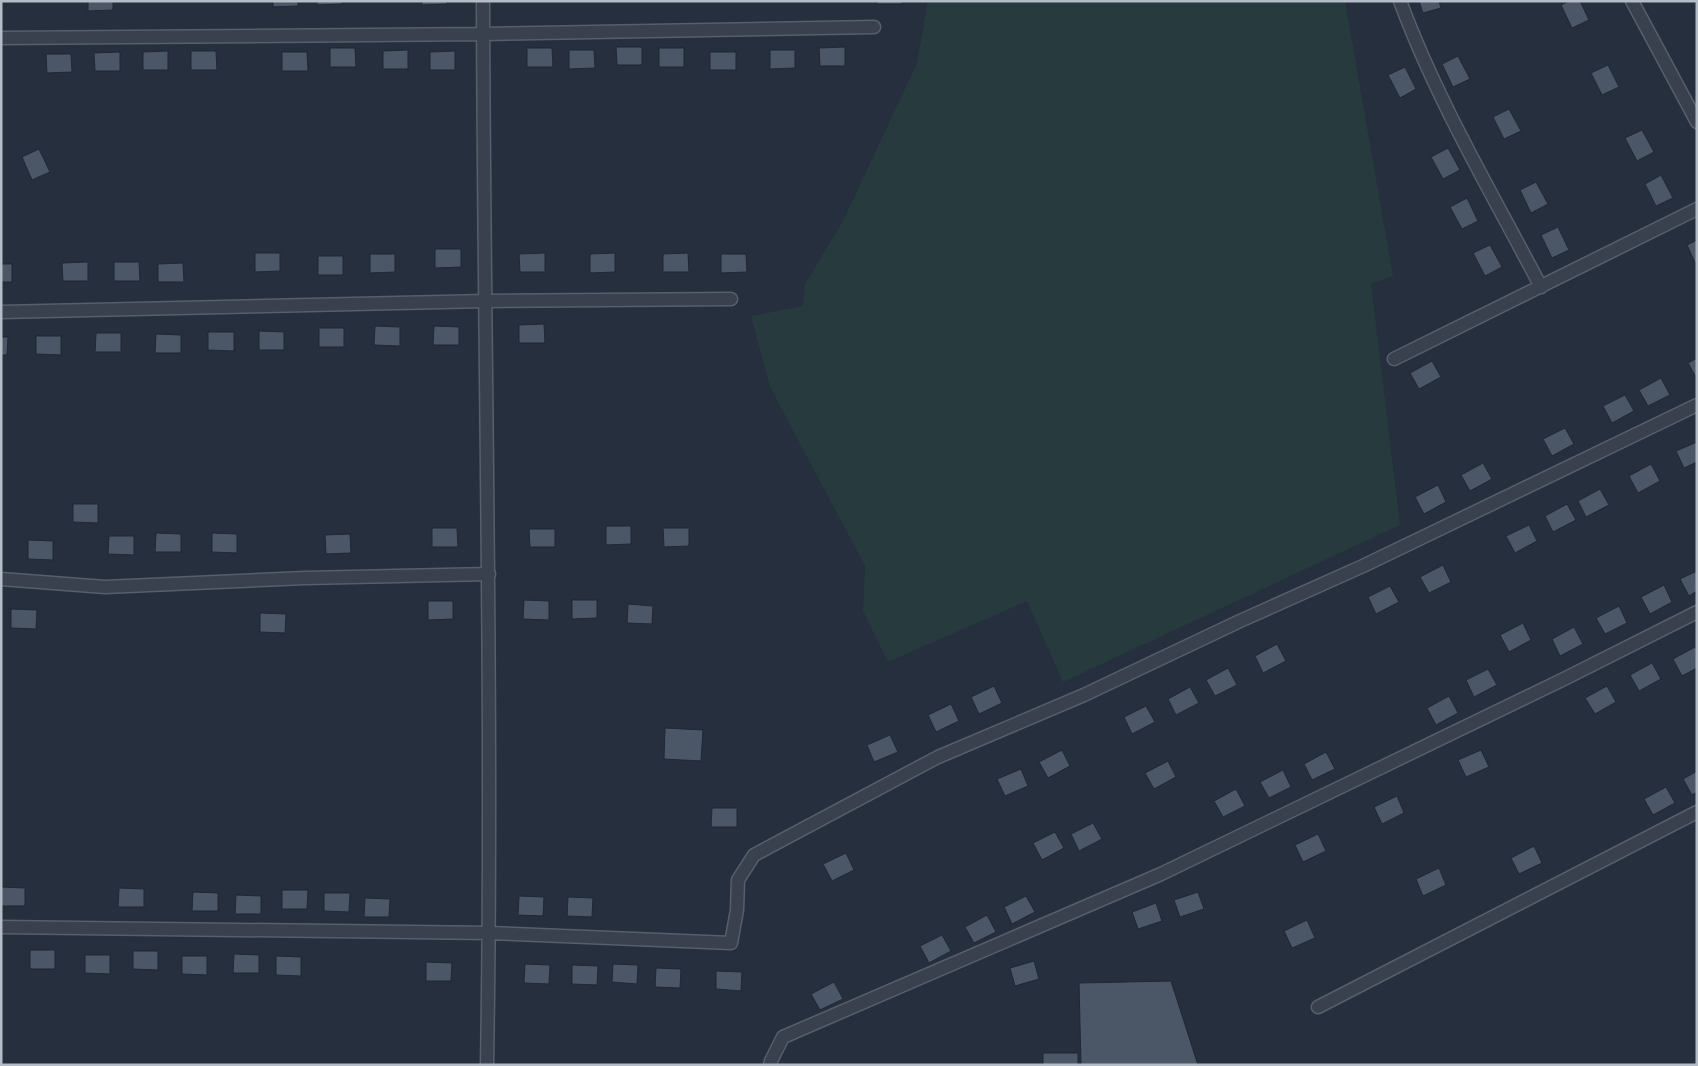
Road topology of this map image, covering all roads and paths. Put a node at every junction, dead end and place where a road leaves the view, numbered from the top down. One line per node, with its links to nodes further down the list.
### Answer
1 (484, 1): 5 (street)
2 (1400, 1): 9 (street)
3 (1632, 1): 7 (street)
4 (874, 27): 5 (street)
5 (484, 34): 6 (street); 11 (street)
6 (1, 38)
7 (1697, 122)
8 (1697, 209): 9 (street)
9 (1541, 287): 13 (street)
10 (731, 299): 11 (street)
11 (486, 301): 12 (street); 15 (street)
12 (1, 312)
13 (1394, 359)
14 (1697, 405): 20 (street)
15 (489, 574): 16 (street); 20 (street)
16 (1, 579)
17 (1697, 612): 23 (street)
18 (1697, 812): 21 (street)
19 (1, 927): 20 (street)
20 (489, 933): 22 (street)
21 (1318, 1007)
22 (487, 1065)
23 (770, 1065)

